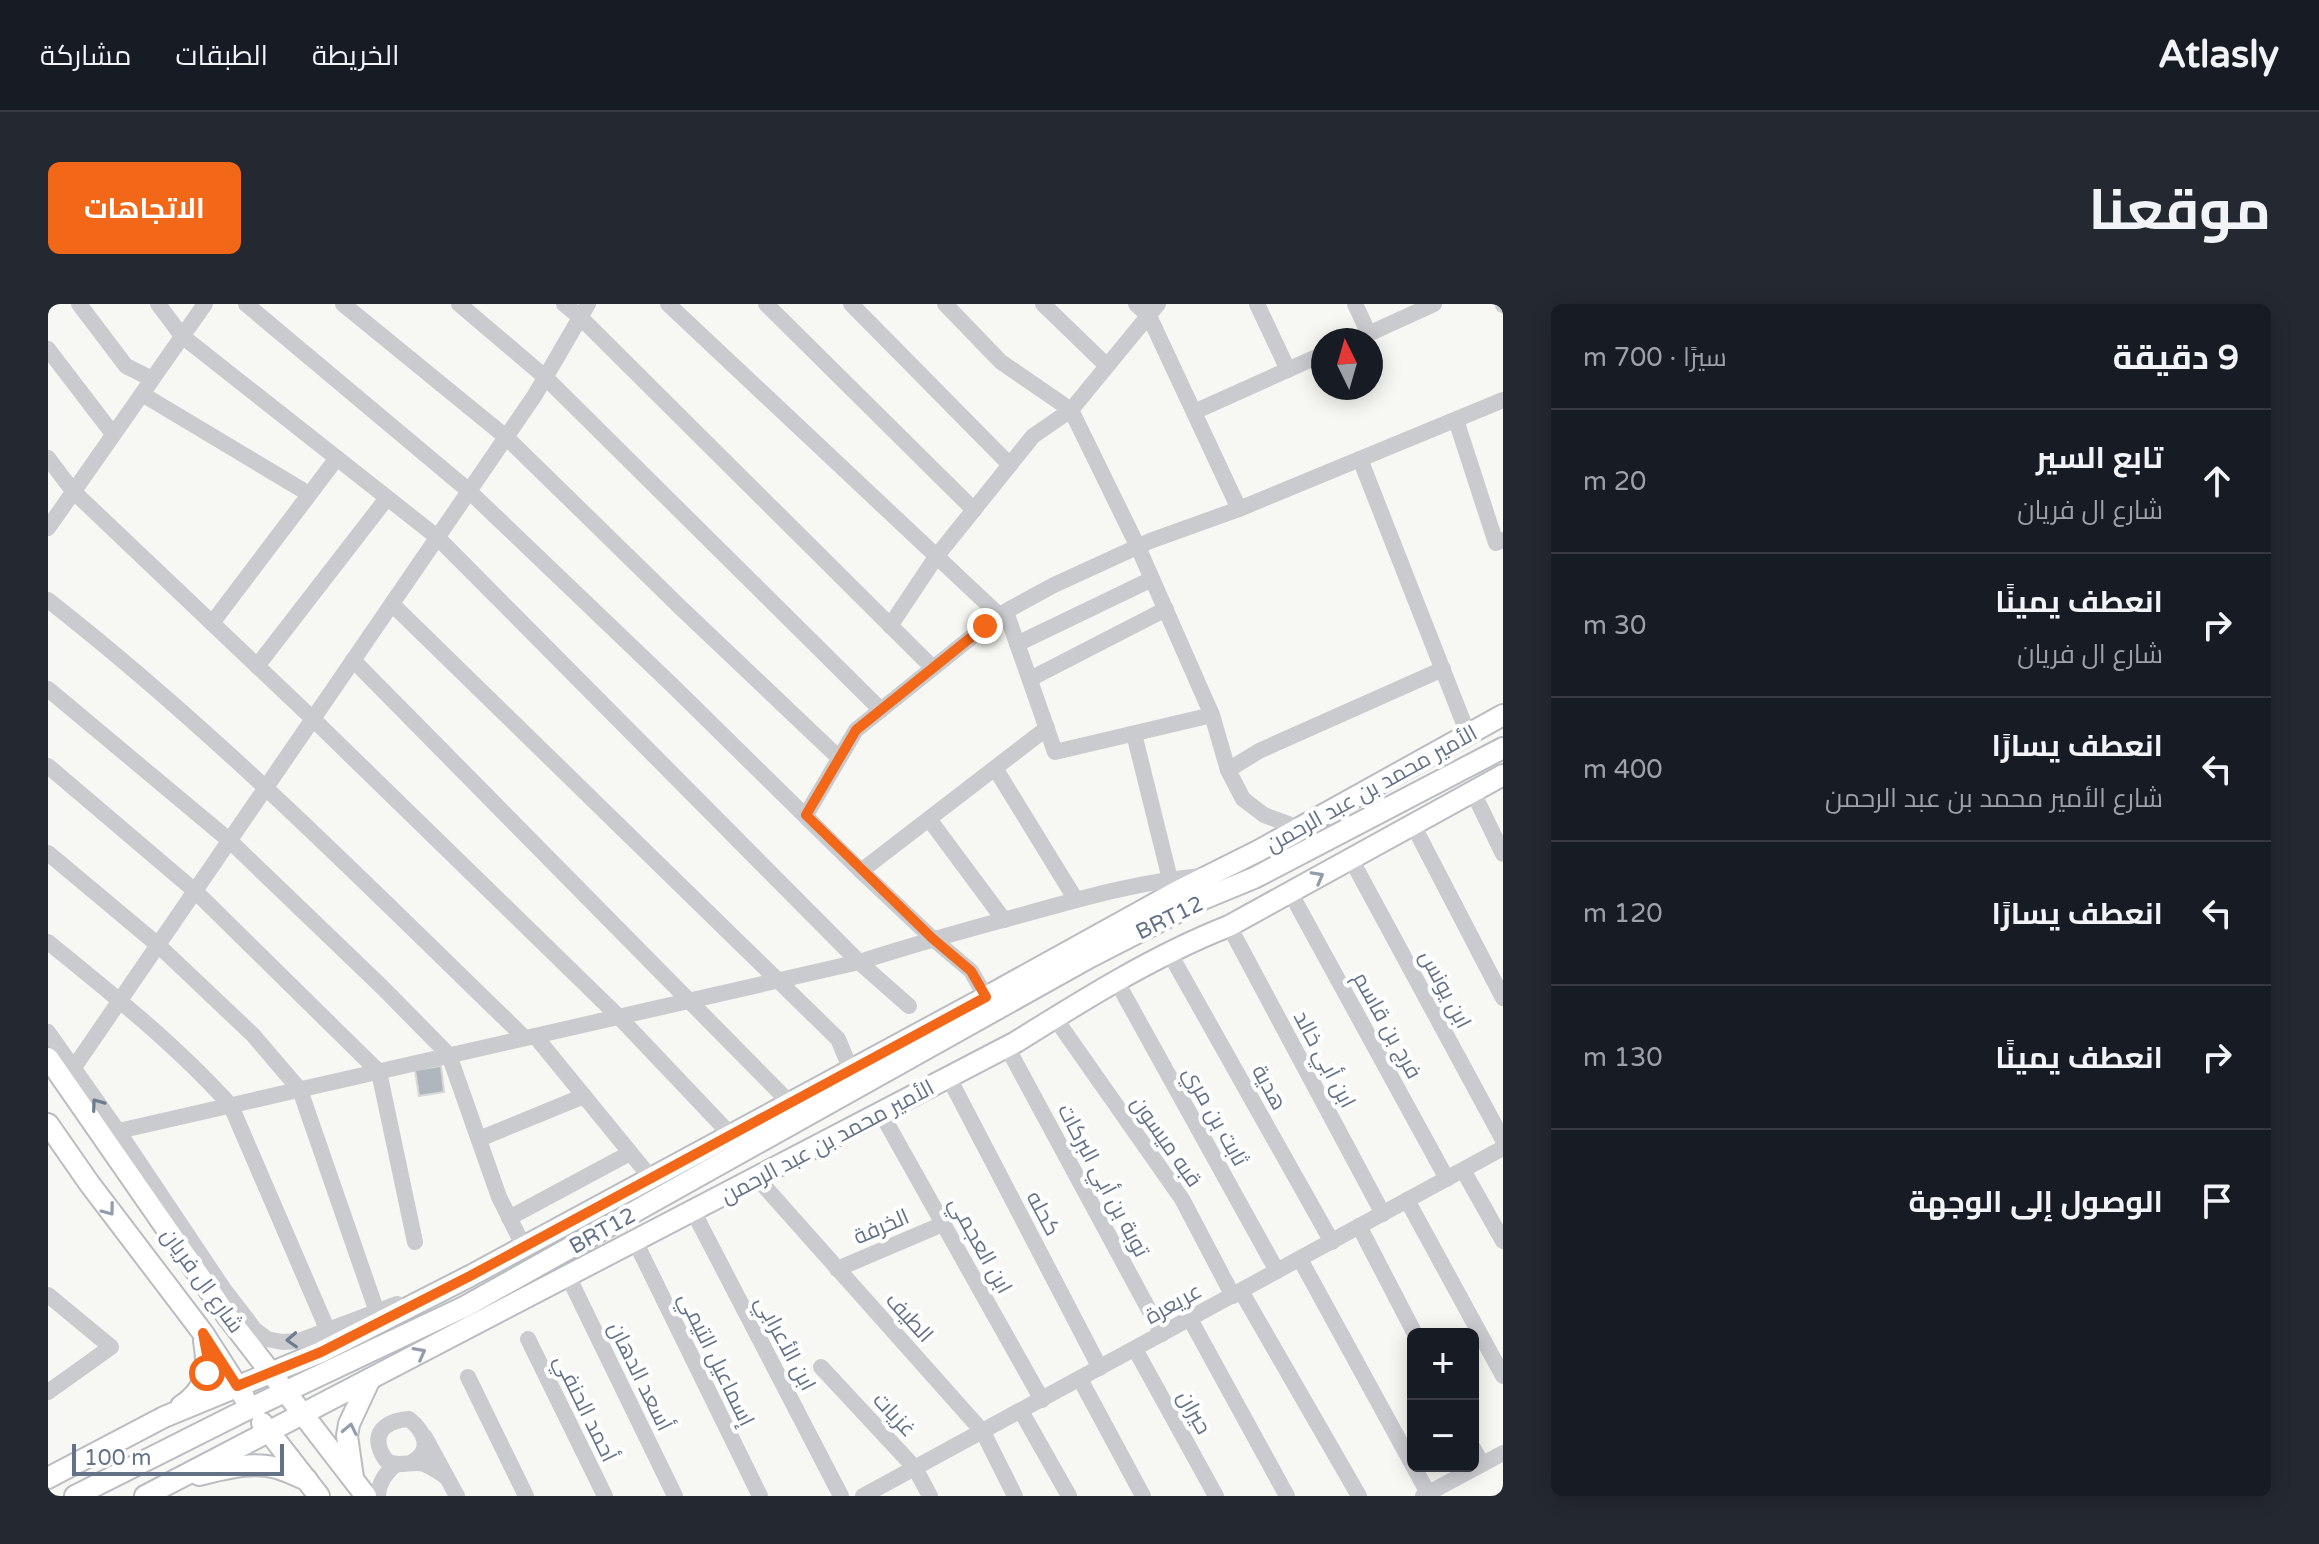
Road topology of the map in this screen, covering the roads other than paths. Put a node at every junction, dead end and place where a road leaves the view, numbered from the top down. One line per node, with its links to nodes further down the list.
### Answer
1 (79, 304): 27 (street)
2 (158, 304): 21 (street)
3 (205, 304): 21 (street)
4 (246, 304): 40 (street)
5 (343, 304): 34 (street)
6 (459, 304): 26 (street)
7 (564, 304): 18 (street)
8 (668, 304): 49 (street)
9 (766, 304): 44 (street)
10 (851, 304): 38 (street)
11 (945, 304): 30 (street)
12 (1043, 304): 24 (street)
13 (1136, 304): 17 (street)
14 (1257, 304): 25 (street)
15 (1355, 304): 19 (street)
16 (1432, 305): 20 (street)
17 (1154, 310): 24 (street); 31 (street)
18 (584, 311): 26 (street); 56 (street)
19 (1360, 328)
20 (1382, 328)
21 (182, 336): 27 (street); 36 (street)
22 (48, 349): 33 (street)
23 (1311, 359): 25 (street)
24 (1107, 366): 30 (street)
25 (1288, 370): 31 (street)
26 (545, 377): 34 (street); 64 (street)
27 (152, 379): 28 (street)
28 (142, 394): 33 (street); 41 (street)
29 (1503, 400): 32 (street)
30 (1071, 410): 38 (street); 48 (street)
31 (1194, 412): 43 (street)
32 (1456, 420): 37 (street); 47 (street)
33 (113, 434): 39 (street)
34 (506, 437): 40 (street); 72 (street)
35 (48, 458): 39 (street)
36 (337, 458): 41 (street); 42 (street)
37 (1360, 459): 43 (street); 61 (street)
38 (1010, 465): 44 (street)
39 (73, 491): 45 (street); 55 (street)
40 (469, 491): 46 (street); 79 (street)
41 (309, 494): 55 (street)
42 (387, 498): 46 (street); 59 (street)
43 (1239, 509): 48 (street)
44 (974, 510): 49 (street)
45 (48, 528)
46 (437, 537): 52 (street); 102 (street)
47 (1503, 540)
48 (1138, 547): 50 (street); 54 (street)
49 (936, 557): 54 (street); 56 (street)
50 (1152, 579): 53 (street); 57 (street)
51 (48, 600): 77 (street)
52 (392, 604): 58 (street); 103 (street)
53 (1166, 609): 62 (street); 65 (street)
54 (1002, 614): 57 (street); 60 (street)
55 (212, 623): 59 (street)
56 (890, 626): 60 (street)
57 (1017, 644): 62 (street)
58 (353, 660): 67 (street); 108 (street)
59 (257, 666): 67 (street)
60 (933, 668): 64 (street)
61 (1443, 669): 70 (street); 75 (street)
62 (1030, 679): 68 (street)
63 (48, 689): 83 (street)
64 (881, 710): 72 (street)
65 (1212, 715): 69 (street); 75 (street)
66 (1503, 715): 70 (main road, الأمير محمد بن عبد الرحمن)
67 (313, 719): 77 (street); 110 (street)
68 (1047, 728): 69 (street); 74 (street)
69 (1134, 734): 90 (street)
70 (1468, 734): 82 (main road, الأمير محمد بن عبد الرحمن)
71 (1503, 748): 89 (main road, BRT12)
72 (839, 758): 79 (street)
73 (48, 766): 91 (street)
74 (995, 768): 80 (street); 94 (street)
75 (1228, 770): 82 (street)
76 (1503, 775): 78 (main road, الأمير محمد بن عبد الرحمن)
77 (265, 789): 83 (street); 113 (street)
78 (1473, 792): 81 (main road, الأمير محمد بن عبد الرحمن); 86 (street)
79 (806, 815): 88 (street)
80 (929, 819): 88 (street); 95 (street)
81 (1413, 825): 87 (main road, الأمير محمد بن عبد الرحمن); 106 (street)
82 (1299, 828): 84 (main road, الأمير محمد بن عبد الرحمن)
83 (230, 841): 91 (street); 115 (street)
84 (1258, 851): 89 (main road); 90 (main road, الأمير محمد بن عبد الرحمن)
85 (48, 853): 100 (street)
86 (1503, 854)
87 (1351, 859): 92 (main road, الأمير محمد بن عبد الرحمن, one-way to 87); 130 (street, ابن يونس)
88 (861, 871): 97 (street)
89 (1240, 884): 92 (main road); 93 (main road, BRT12)
90 (1173, 885): 93 (main road); 94 (street); 105 (main road, الأمير محمد بن عبد الرحمن)
91 (195, 891): 100 (street); 118 (street)
92 (1286, 894): 96 (main road, الأمير محمد بن عبد الرحمن); 137 (street, فرج بن قاسم)
93 (1203, 899): 98 (main road); 174 (main road, BRT12)
94 (1076, 900): 95 (street)
95 (1004, 920): 97 (street)
96 (1229, 926): 98 (main road, الأمير محمد بن عبد الرحمن); 140 (street, ابن أبي خالد)
97 (932, 938): 102 (street); 105 (street)
98 (1190, 941): 101 (main road, الأمير محمد بن عبد الرحمن)
99 (48, 942): 107 (street)
100 (158, 945): 107 (street); 121 (street)
101 (1170, 954): 104 (main road, الأمير محمد بن عبد الرحمن); 147 (street, هدية)
102 (859, 962): 103 (street); 109 (street)
103 (777, 980): 108 (street); 117 (street)
104 (1117, 982): 111 (main road, الأمير محمد بن عبد الرحمن); 151 (street, ثابت بن مري)
105 (986, 997): 117 (main road, الأمير محمد بن عبد الرحمن)
106 (1503, 998)
107 (120, 1000): 119 (street); 124 (street)
108 (690, 1000): 110 (street); 123 (street)
109 (909, 1006)
110 (619, 1017): 113 (street); 128 (street)
111 (1055, 1018): 114 (main road, الأمير محمد بن عبد الرحمن); 156 (street, قبه ميسون)
112 (48, 1032): 119 (street)
113 (530, 1037): 115 (street); 122 (street)
114 (1007, 1047): 120 (main road, الأمير محمد بن عبد الرحمن); 163 (street, توبة بن أبي البركات)
115 (449, 1055): 118 (street); 129 (street)
116 (48, 1058): 119 (main road, شارع ال فريان)
117 (851, 1070): 123 (main road, الأمير محمد بن عبد الرحمن)
118 (379, 1072): 121 (street); 146 (street)
119 (68, 1076): 127 (main road, شارع ال فريان, one-way to 119)
120 (949, 1078): 125 (main road, الأمير محمد بن عبد الرحمن); 167 (street, كحله)
121 (300, 1090): 124 (street); 158 (street)
122 (584, 1096): 129 (street); 133 (street)
123 (790, 1103): 128 (main road, الأمير محمد بن عبد الرحمن)
124 (231, 1106): 127 (street); 161 (street)
125 (881, 1113): 136 (main road, الأمير محمد بن عبد الرحمن); 142 (street, ابن العجمي)
126 (48, 1124): 131 (main road, شارع ال فريان)
127 (110, 1133): 152 (main road, شارع ال فريان); 155 (street)
128 (731, 1135): 135 (main road, الأمير محمد بن عبد الرحمن)
129 (479, 1139): 141 (street)
130 (1503, 1140)
131 (56, 1146): 162 (main road, شارع ال فريان, one-way to 162)
132 (1503, 1148): 134 (street, عريعرة)
133 (630, 1153): 135 (street); 141 (street)
134 (1463, 1170): 137 (street, عريعرة); 145 (street)
135 (651, 1178): 148 (main road, الأمير محمد بن عبد الرحمن)
136 (757, 1178): 139 (main road, الأمير محمد بن عبد الرحمن); 150 (street, الطيف)
137 (1447, 1179): 138 (street, عريعرة)
138 (1407, 1200): 140 (street, عريعرة); 169 (street)
139 (693, 1211): 144 (main road, الأمير محمد بن عبد الرحمن); 203 (street, ابن الأعرابي)
140 (1383, 1214): 143 (street, عريعرة)
141 (509, 1218): 148 (street)
142 (943, 1224): 150 (street, الخرفة); 176 (street, ابن العجمي)
143 (1359, 1226): 147 (street, عريعرة); 160 (street)
144 (635, 1241): 154 (main road, الأمير محمد بن عبد الرحمن); 202 (street, إسماعيل التيمي)
145 (1503, 1241)
146 (415, 1242)
147 (1332, 1242): 149 (street, عريعرة)
148 (524, 1247): 153 (main road, الأمير محمد بن عبد الرحمن)
149 (1300, 1259): 151 (street, عريعرة); 194 (street)
150 (837, 1269): 182 (street, الطيف)
151 (1277, 1271): 156 (street, عريعرة)
152 (199, 1276): 155 (main road); 168 (main road, شارع ال فريان)
153 (470, 1276): 158 (street); 168 (main road, الأمير محمد بن عبد الرحمن)
154 (568, 1276): 171 (main road, الأمير محمد بن عبد الرحمن, one-way to 154); 201 (street, أسعد الدهان)
155 (223, 1288): 161 (street, one-way to 155)
156 (1237, 1293): 159 (street, عريعرة); 211 (street, قبه ميسون)
157 (48, 1295): 175 (street)
158 (377, 1312): 161 (street)
159 (1190, 1319): 163 (street, عريعرة); 210 (street)
160 (1412, 1328)
161 (328, 1331)
162 (203, 1333): 173 (main road, شارع ال فريان); 180 (main road, شارع ال فريان)
163 (1162, 1334): 165 (street, عريعرة)
164 (528, 1339): 200 (street, أحمد الحنفي)
165 (1135, 1349): 167 (street, عريعرة); 209 (street, حيران)
166 (821, 1367): 188 (street, غزيات)
167 (1100, 1368): 172 (street, عريعرة)
168 (271, 1371): 173 (main road, الأمير محمد بن عبد الرحمن); 174 (main road, شارع ال فريان)
169 (1503, 1376)
170 (468, 1377): 199 (street)
171 (370, 1379): 179 (main road, الأمير محمد بن عبد الرحمن); 193 (main road, one-way to 171)
172 (1080, 1379): 176 (street, عريعرة); 208 (street)
173 (237, 1386): 177 (main road, شارع ال فريان); 180 (main road, الأمير محمد بن عبد الرحمن)
174 (286, 1391): 177 (main road, BRT12); 179 (main road, شارع ال فريان)
175 (48, 1392)
176 (1042, 1400): 178 (street, عريعرة)
177 (252, 1408): 181 (main road, شارع ال فريان); 195 (main road, BRT12)
178 (1021, 1411): 182 (street, عريعرة); 207 (street)
179 (301, 1414): 181 (main road, الأمير محمد بن عبد الرحمن); 193 (main road, شارع ال فريان)
180 (164, 1417): 190 (main road)
181 (268, 1431): 191 (main road, الأمير محمد بن عبد الرحمن); 192 (main road, شارع ال فريان)
182 (983, 1432): 188 (street, عريعرة); 206 (street, الطيف)
183 (424, 1435): 186 (street); 186 (street); 189 (street)
184 (1503, 1453): 187 (street)
185 (1479, 1459): 187 (street)
186 (404, 1463): 189 (street); 197 (street)
187 (1482, 1464): 194 (street)
188 (915, 1468): 204 (street, عريعرة); 205 (street, غزيات)
189 (446, 1477): 198 (street)
190 (48, 1478)
191 (164, 1488): 192 (main road); 196 (main road, الأمير محمد بن عبد الرحمن)
192 (313, 1488)
193 (360, 1489)
194 (1425, 1495)
195 (75, 1496)
196 (145, 1496)
197 (378, 1496)
198 (457, 1496)
199 (526, 1496)
200 (605, 1496)
201 (675, 1496)
202 (760, 1496)
203 (841, 1496)
204 (863, 1496)
205 (930, 1496)
206 (1015, 1496)
207 (1069, 1496)
208 (1143, 1496)
209 (1216, 1496)
210 (1287, 1496)
211 (1359, 1496)

